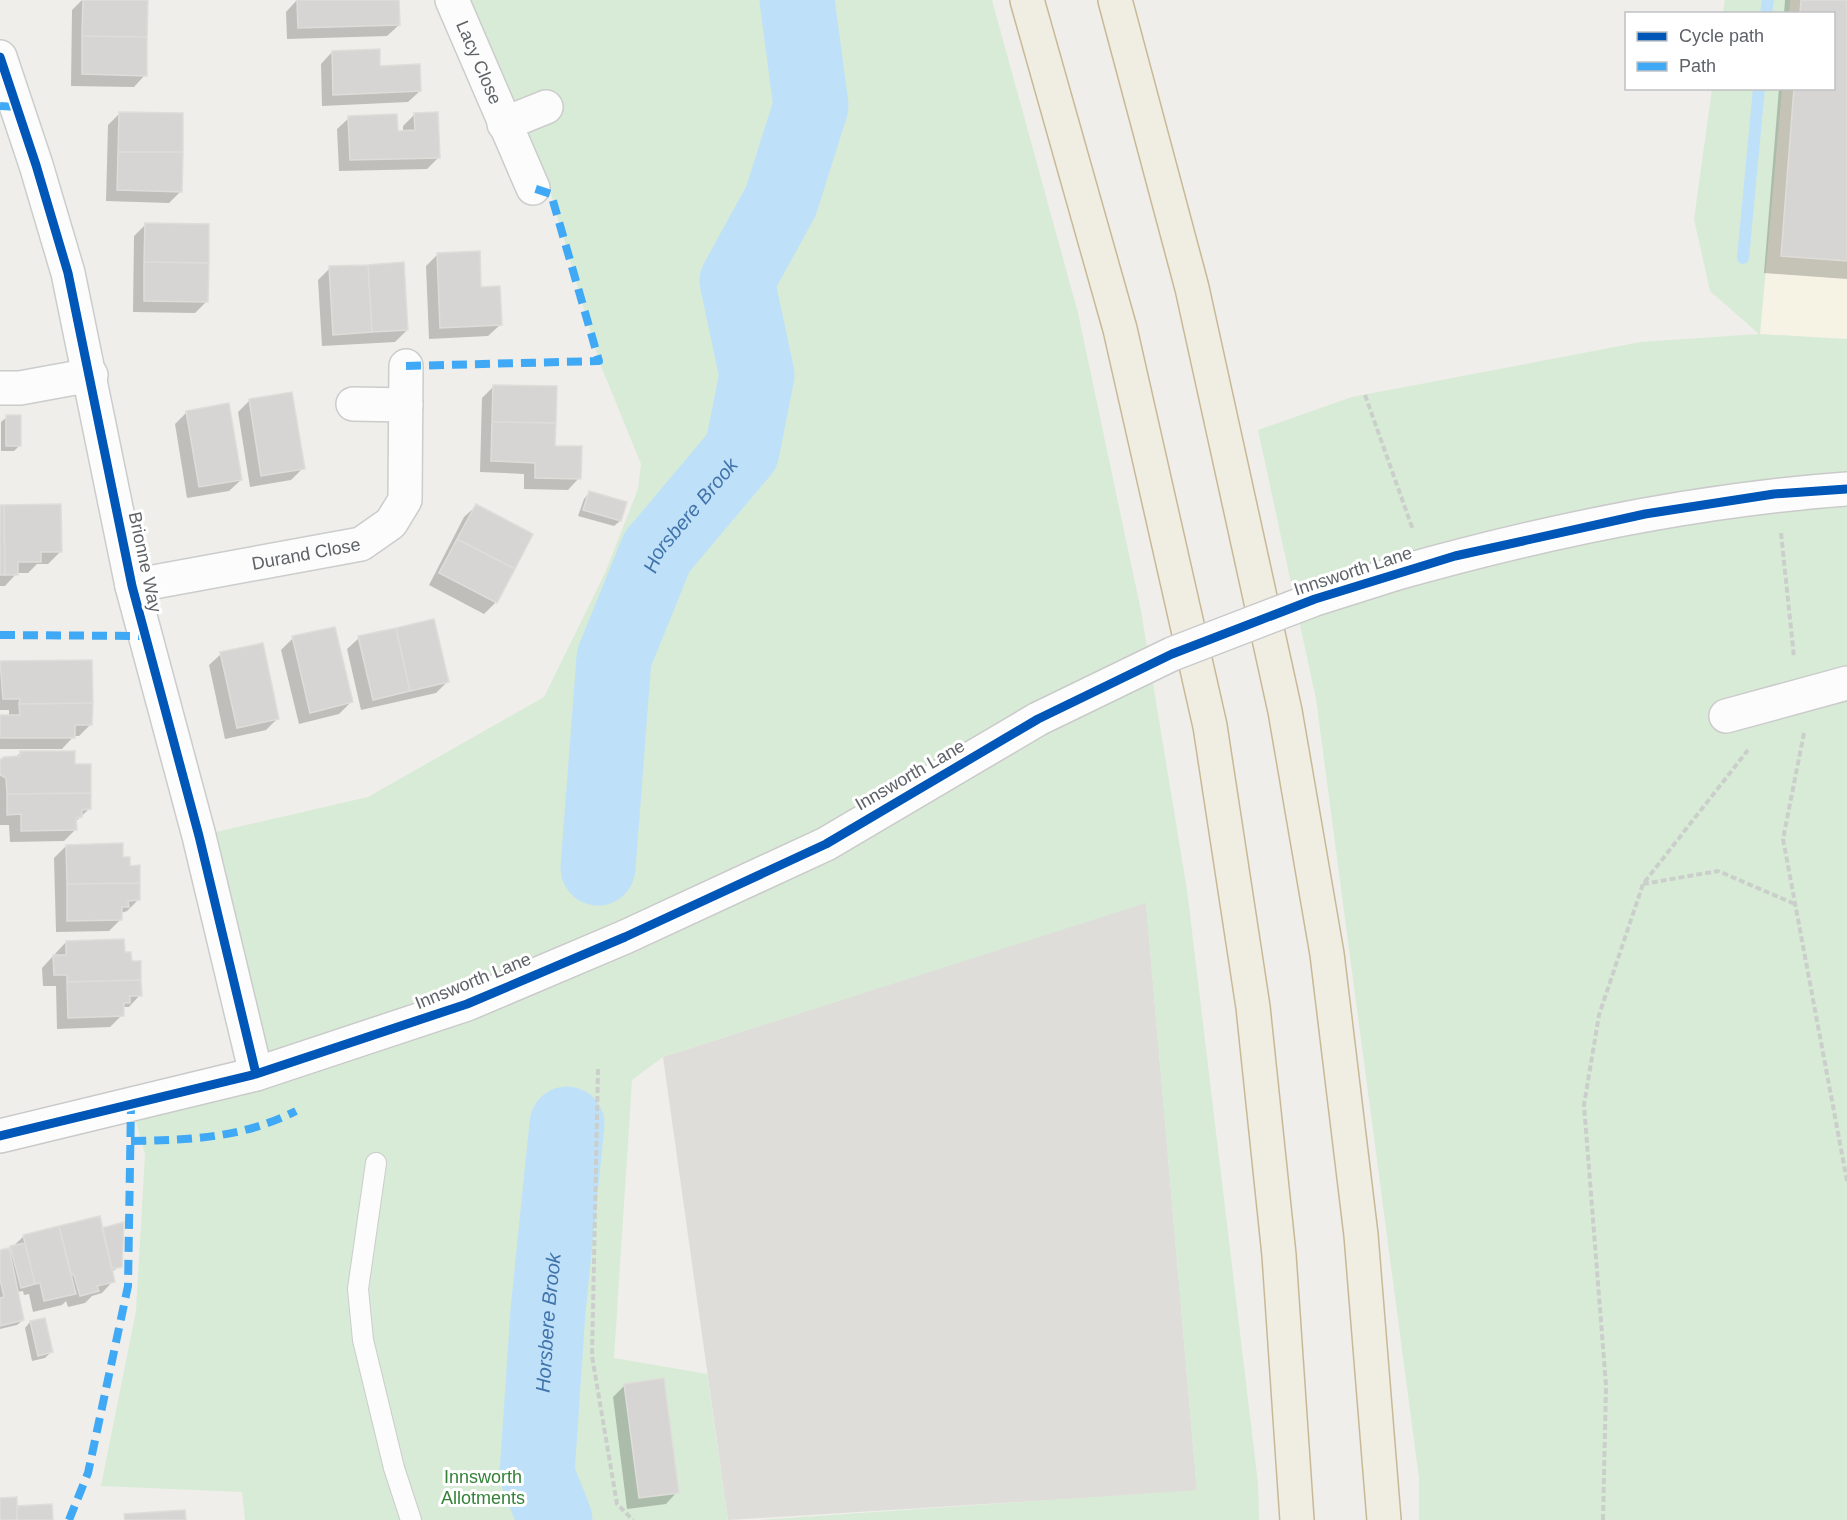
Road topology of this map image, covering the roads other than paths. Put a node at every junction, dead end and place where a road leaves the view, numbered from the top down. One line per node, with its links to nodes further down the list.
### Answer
1 (452, 0): 6 (street, Lacy Close)
2 (1027, 0): 21 (highway)
3 (1114, 0): 22 (highway)
4 (0, 57): 9 (street, Brionne Way)
5 (546, 107): 6 (street, Lacy Close)
6 (504, 124): 7 (street, Lacy Close)
7 (533, 188)
8 (406, 366): 12 (street, Durand Close)
9 (91, 375): 10 (street); 14 (street, Brionne Way)
10 (0, 388)
11 (352, 404): 12 (street)
12 (406, 405): 14 (street, Durand Close)
13 (1847, 489): 17 (street, Innsworth Lane, bridge)
14 (132, 586): 17 (street, Brionne Way)
15 (1847, 683): 16 (street)
16 (1726, 716)
17 (256, 1074): 18 (street, Innsworth Lane)
18 (0, 1136)
19 (376, 1163): 20 (lane)
20 (411, 1520)
21 (1297, 1520)
22 (1384, 1520)

